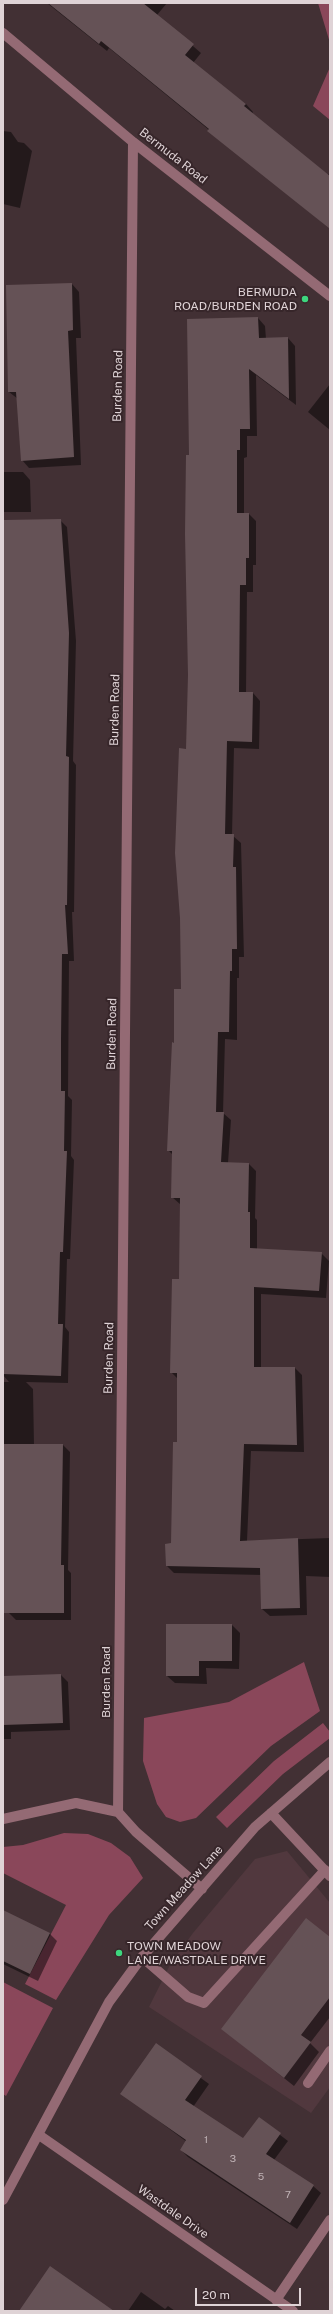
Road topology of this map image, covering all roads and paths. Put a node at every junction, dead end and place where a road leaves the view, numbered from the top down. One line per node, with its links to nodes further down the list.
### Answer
1 (3, 33): 2 (street, Bermuda Road)
2 (133, 142): 3 (street, Bermuda Road); 5 (street, Burden Road)
3 (330, 296)
4 (330, 1762): 6 (street, Town Meadow Lane)
5 (118, 1812): 7 (street); 9 (street)
6 (271, 1813): 8 (street); 9 (street, Town Meadow Lane)
7 (3, 1819)
8 (327, 1873): 10 (street)
9 (202, 1889): 10 (street, Town Meadow Lane)
10 (142, 1957): 13 (street, Town Meadow Lane)
11 (330, 2051): 12 (street)
12 (308, 2083)
13 (39, 2135): 14 (street, Town Meadow Lane); 16 (street, Wastdale Drive)
14 (3, 2200)
15 (330, 2220): 16 (street)
16 (276, 2300): 17 (street, Wastdale Drive)
17 (293, 2311)

